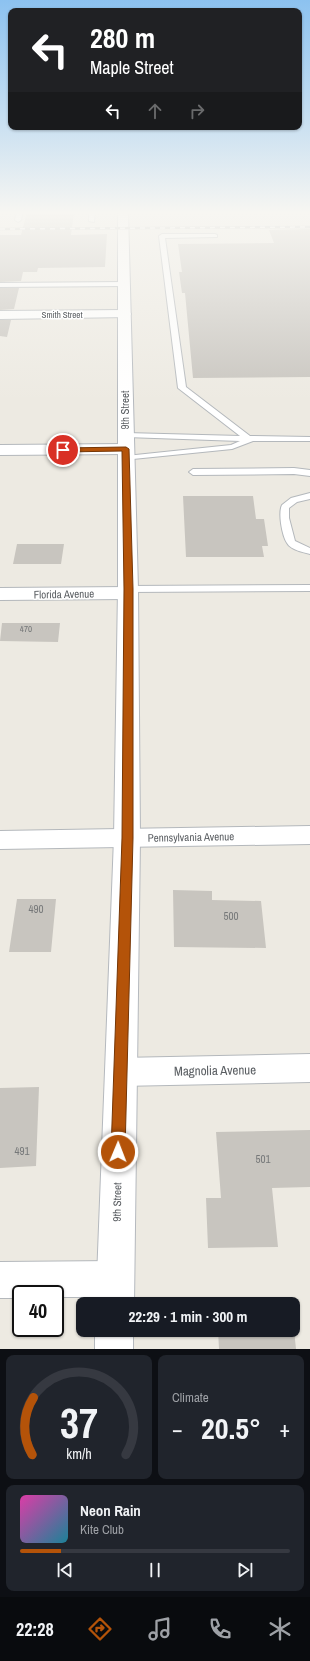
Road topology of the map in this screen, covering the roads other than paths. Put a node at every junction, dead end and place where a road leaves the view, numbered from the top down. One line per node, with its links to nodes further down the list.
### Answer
1 (125, 275): 3 (street, 9th Street)
2 (167, 275): 8 (lane)
3 (125, 284): 4 (lane); 5 (street, 9th Street)
4 (0, 285)
5 (125, 314): 6 (street, Smith Street); 9 (street, 9th Street)
6 (0, 315)
7 (310, 439): 8 (lane)
8 (250, 440): 9 (lane); 9 (lane)
9 (126, 447): 10 (street); 16 (street, 9th Street)
10 (0, 450)
11 (193, 472): 12 (lane)
12 (310, 473)
13 (310, 496): 14 (lane)
14 (310, 551)
15 (310, 588): 16 (lane)
16 (128, 591): 17 (street, Florida Avenue); 19 (street, 9th Street)
17 (0, 594)
18 (310, 835): 19 (street, Pennsylvania Avenue)
19 (128, 838): 20 (street, Pennsylvania Avenue); 22 (street, 9th Street)
20 (0, 840)
21 (310, 1068): 22 (street, Magnolia Avenue)
22 (120, 1072): 24 (street, 9th Street)
23 (0, 1280): 24 (street)
24 (115, 1292)
25 (114, 1337): 26 (street)
26 (114, 1349)

